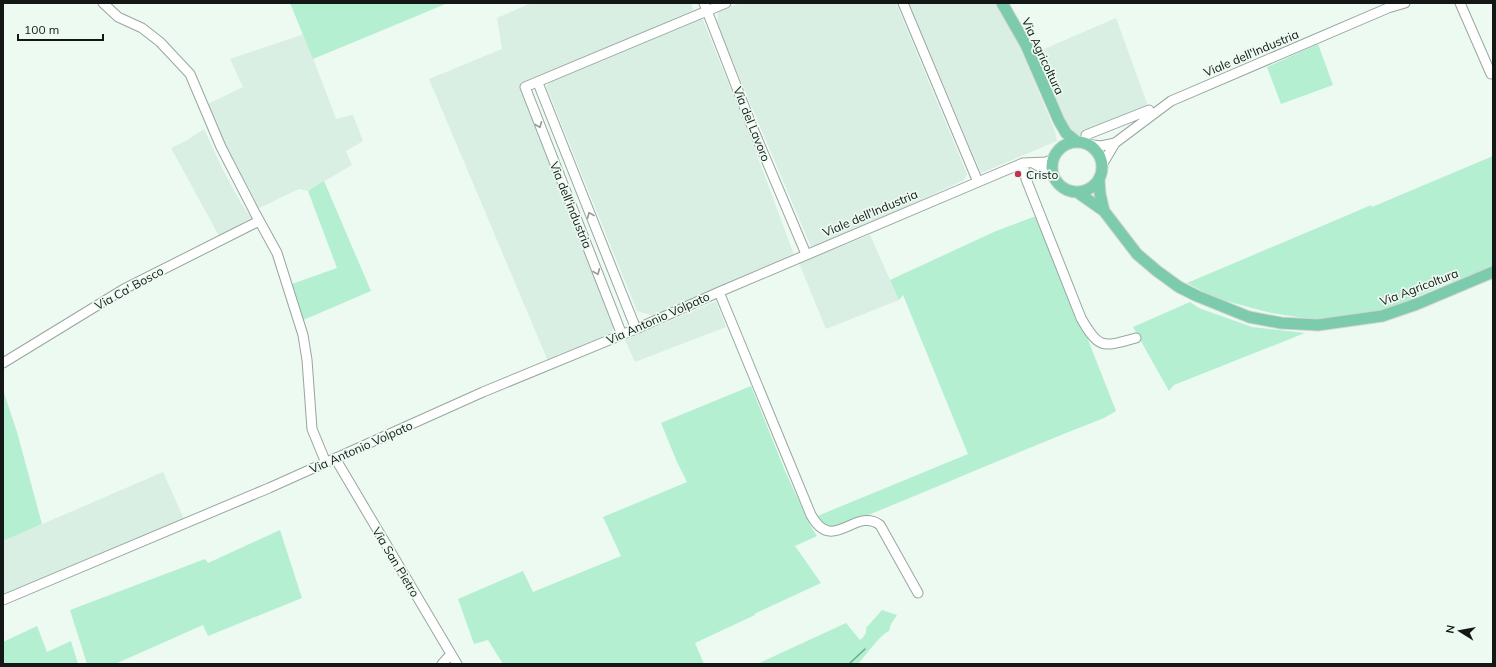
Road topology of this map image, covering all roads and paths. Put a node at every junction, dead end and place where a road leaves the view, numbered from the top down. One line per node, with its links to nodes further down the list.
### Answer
1 (104, 3): 28 (street)
2 (726, 3): 8 (street)
3 (903, 3): 24 (street)
4 (1002, 3): 15 (main road, Via Agricoltura)
5 (1405, 3): 7 (street, Viale dell'Industria)
6 (1460, 3): 9 (street)
7 (1387, 6): 17 (street, Viale dell'Industria)
8 (705, 7): 11 (street, Via dell'industria); 29 (street, Via del Lavoro)
9 (1490, 64): 10 (street)
10 (1492, 74)
11 (538, 83): 12 (street, Via dell'industria); 13 (street, Via dell'industria)
12 (543, 97): 13 (street); 32 (street, Via dell'industria, one-way to 12)
13 (531, 102): 33 (street, Via dell'industria, one-way to 33)
14 (1149, 110): 16 (street)
15 (1058, 121): 18 (main road, Via Agricoltura); 20 (main road, Via Agricoltura)
16 (1120, 121): 17 (street); 18 (street)
17 (1127, 134): 19 (street, Viale dell'Industria)
18 (1083, 140): 19 (street, Viale dell'Industria); 20 (main road, Viale dell'Industria); 22 (main road)
19 (1115, 143): 22 (street, Viale dell'Industria)
20 (1057, 154): 21 (street, Viale dell'Industria); 25 (main road)
21 (1028, 163): 24 (street, Viale dell'Industria); 25 (street); 34 (street)
22 (1102, 165): 23 (main road, Viale dell'Industria)
23 (1099, 180): 26 (main road); 27 (main road, Via Agricoltura)
24 (978, 182): 29 (street, Viale dell'Industria)
25 (1060, 185): 26 (main road)
26 (1077, 192): 27 (main road, Via Agricoltura)
27 (1104, 211): 30 (main road, Via Agricoltura)
28 (259, 221): 35 (street, Via Ca' Bosco); 37 (street)
29 (806, 254): 31 (street, Viale dell'Industria)
30 (1493, 272)
31 (719, 292): 32 (street, Via Antonio Volpato); 38 (street)
32 (636, 329): 33 (street, Via Antonio Volpato)
33 (622, 335): 36 (street, Via Antonio Volpato)
34 (1136, 338)
35 (3, 363)
36 (335, 458): 37 (street, Via Antonio Volpato); 40 (street, Via San Pietro)
37 (326, 462): 39 (street, Via Antonio Volpato)
38 (918, 593)
39 (3, 600)
40 (451, 654): 41 (street); 42 (street, Via San Pietro)
41 (442, 664)
42 (457, 664)

